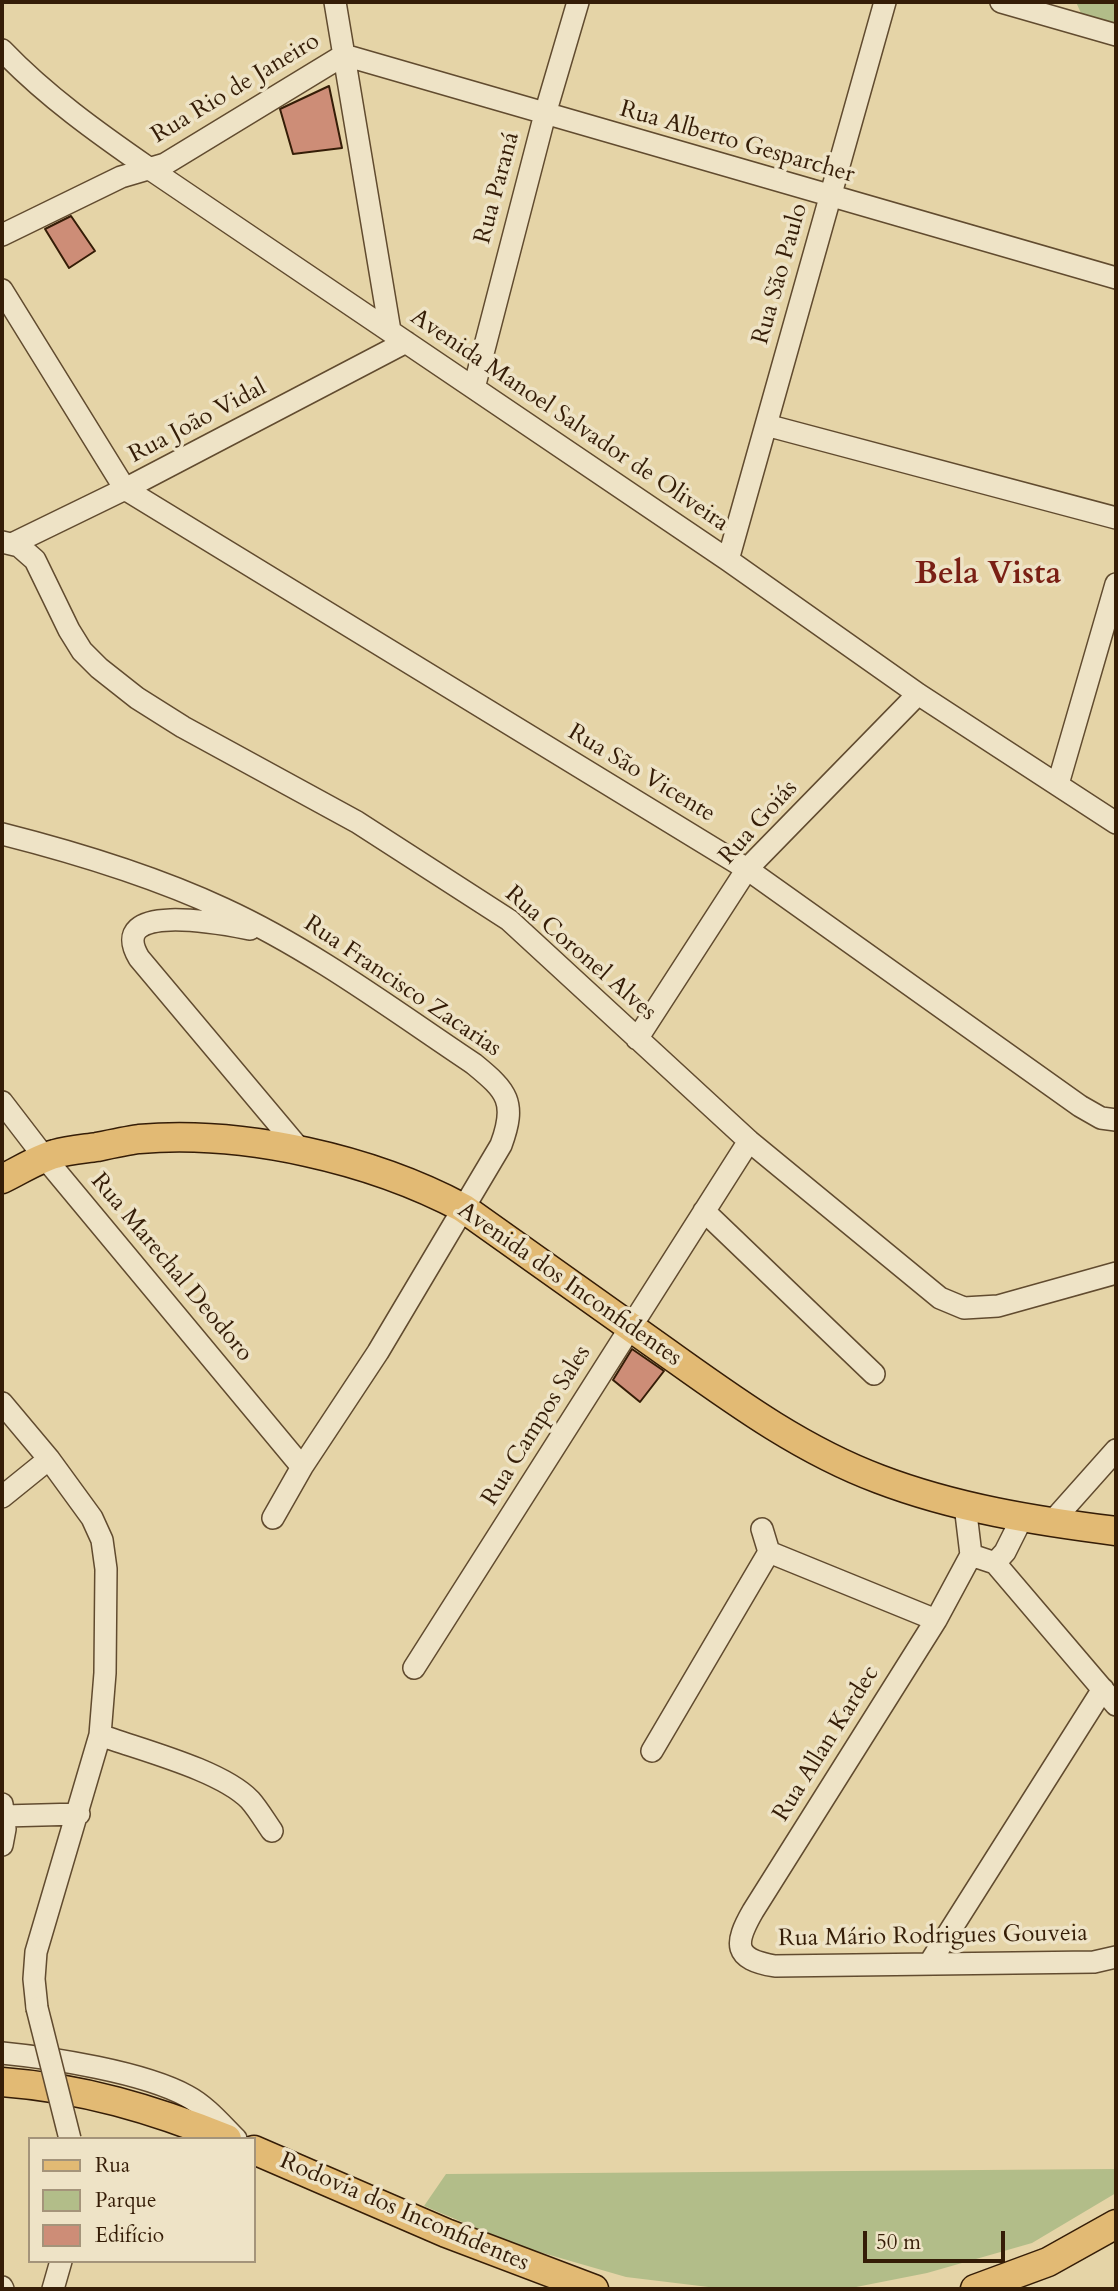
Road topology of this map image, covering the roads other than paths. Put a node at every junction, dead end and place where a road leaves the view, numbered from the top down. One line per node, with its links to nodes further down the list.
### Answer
1 (335, 2): 7 (street)
2 (578, 2): 8 (street, Rua Paraná)
3 (885, 2): 10 (street, Rua São Paulo)
4 (1001, 2): 5 (street)
5 (1116, 34)
6 (2, 50): 9 (street, Avenida Manoel Salvador de Oliveira)
7 (344, 55): 8 (street, Rua Alberto Gesparcher); 9 (street, Rua Rio de Janeiro); 14 (street)
8 (545, 114): 10 (street, Rua Alberto Gesparcher); 15 (street, Rua Paraná)
9 (150, 169): 11 (street, Rua Rio de Janeiro); 14 (street, Avenida Manoel Salvador de Oliveira)
10 (830, 197): 12 (street, Rua Alberto Gesparcher); 16 (street, Rua São Paulo)
11 (2, 235)
12 (1116, 278)
13 (2, 290): 17 (street)
14 (398, 336): 15 (street, Avenida Manoel Salvador de Oliveira); 17 (street, Rua João Vidal)
15 (474, 388): 20 (street, Avenida Manoel Salvador de Oliveira)
16 (766, 425): 18 (street); 20 (street, Rua São Paulo)
17 (125, 489): 19 (street, Rua João Vidal); 26 (street, Rua São Vicente)
18 (1116, 518)
19 (7, 543): 28 (street, Rua Coronel Alves)
20 (728, 560): 22 (street, Avenida Manoel Salvador de Oliveira)
21 (1116, 584): 23 (street)
22 (918, 694): 23 (street, Avenida Manoel Salvador de Oliveira); 26 (street, Rua Goiás)
23 (1058, 784): 24 (street, Avenida Manoel Salvador de Oliveira)
24 (1116, 823)
25 (2, 834): 27 (street, Rua Francisco Zacarias)
26 (747, 869): 28 (street, Rua Goiás); 30 (street, Rua São Vicente)
27 (272, 933): 32 (street); 35 (street, Rua Francisco Zacarias)
28 (637, 1039): 31 (street, Rua Coronel Alves)
29 (2, 1102): 33 (street, Rua Marechal Deodoro)
30 (1116, 1120)
31 (749, 1141): 36 (street, Rua Campos Sales); 37 (street, Rua Coronel Alves)
32 (302, 1152): 33 (main road, Avenida dos Inconfidentes); 35 (main road, Avenida dos Inconfidentes)
33 (45, 1158): 34 (main road, Avenida dos Inconfidentes); 43 (street, Rua Marechal Deodoro)
34 (2, 1179)
35 (463, 1209): 38 (main road, Avenida dos Inconfidentes); 43 (street, Rua Francisco Zacarias)
36 (704, 1211): 38 (street, Rua Campos Sales); 39 (street)
37 (1116, 1273)
38 (631, 1326): 45 (main road, Avenida dos Inconfidentes); 55 (street, Rua Campos Sales)
39 (874, 1374)
40 (2, 1403): 42 (street)
41 (1116, 1450): 48 (street)
42 (50, 1459): 44 (street); 57 (street)
43 (302, 1467): 46 (street, Rua Francisco Zacarias)
44 (2, 1497)
45 (965, 1505): 47 (main road, Avenida dos Inconfidentes); 52 (street)
46 (273, 1518)
47 (1022, 1518): 48 (main road, Avenida dos Inconfidentes); 53 (street)
48 (1051, 1523): 50 (main road, Avenida dos Inconfidentes)
49 (762, 1529): 51 (street)
50 (1116, 1531)
51 (769, 1552): 54 (street); 58 (street)
52 (971, 1555): 53 (street); 54 (street, Rua Allan Kardec)
53 (995, 1563): 56 (street)
54 (936, 1620): 64 (street, Rua Allan Kardec)
55 (414, 1668)
56 (1109, 1697): 65 (street)
57 (100, 1735): 60 (street); 61 (street)
58 (652, 1751)
59 (3, 1810): 60 (street); 62 (street)
60 (79, 1814): 68 (street, bridge)
61 (272, 1831)
62 (2, 1846)
63 (1116, 1957): 65 (street, Rua Mário Rodrigues Gouveia)
64 (751, 1960): 65 (street, Rua Mário Rodrigues Gouveia)
65 (929, 1964)
66 (2, 2053): 70 (street)
67 (2, 2082): 69 (main road)
68 (69, 2137)
69 (222, 2137)
70 (234, 2137)
71 (256, 2151): 75 (main road, Rodovia dos Inconfidentes)
72 (1116, 2224): 76 (main road)
73 (60, 2263): 74 (street)
74 (53, 2289)
75 (594, 2289)
76 (975, 2289)

